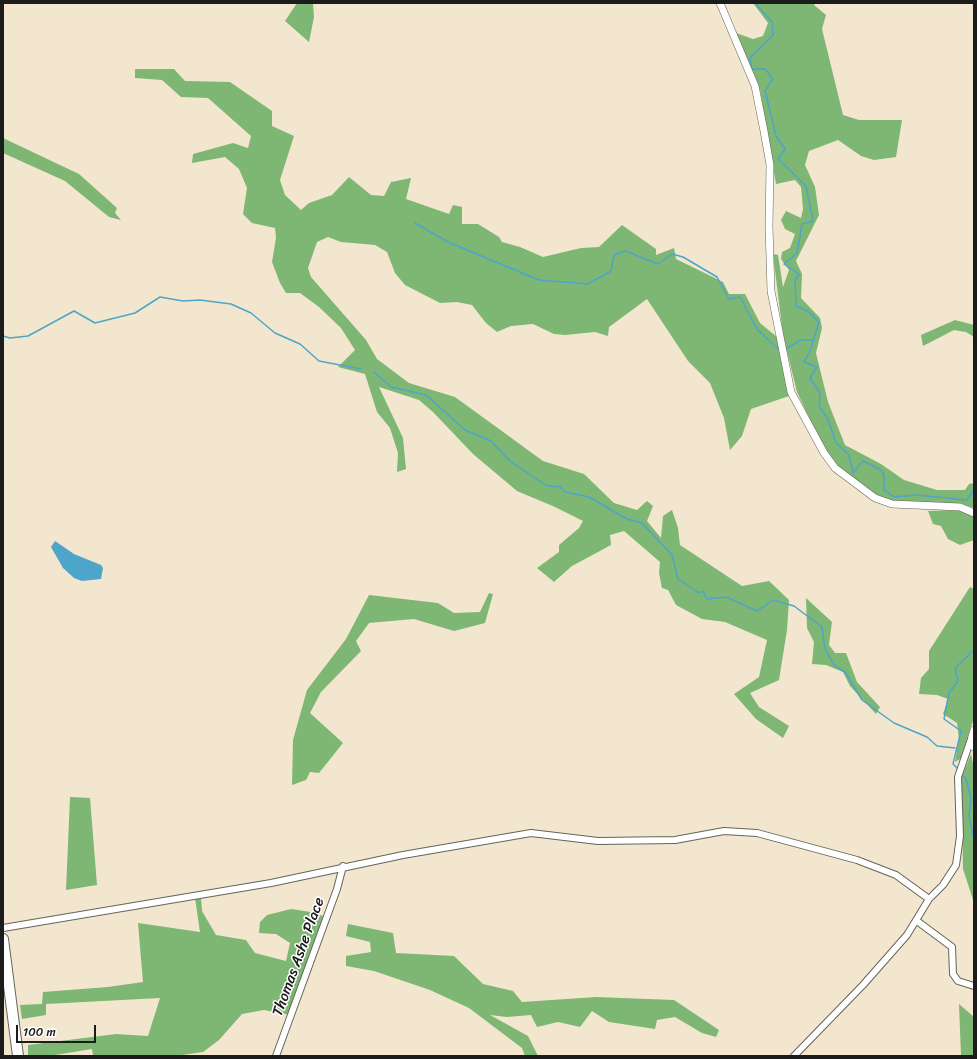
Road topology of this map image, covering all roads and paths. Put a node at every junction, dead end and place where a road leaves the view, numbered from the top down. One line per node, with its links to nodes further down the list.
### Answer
1 (720, 3): 2 (street)
2 (974, 513)
3 (973, 733): 4 (street); 6 (street)
4 (974, 747)
5 (343, 866): 6 (street); 8 (street); 12 (street, Thomas Ashe Place)
6 (929, 899): 7 (street)
7 (917, 921): 10 (street); 13 (street)
8 (3, 928)
9 (3, 939): 11 (highway)
10 (974, 986)
11 (18, 1056)
12 (276, 1056)
13 (794, 1056)

